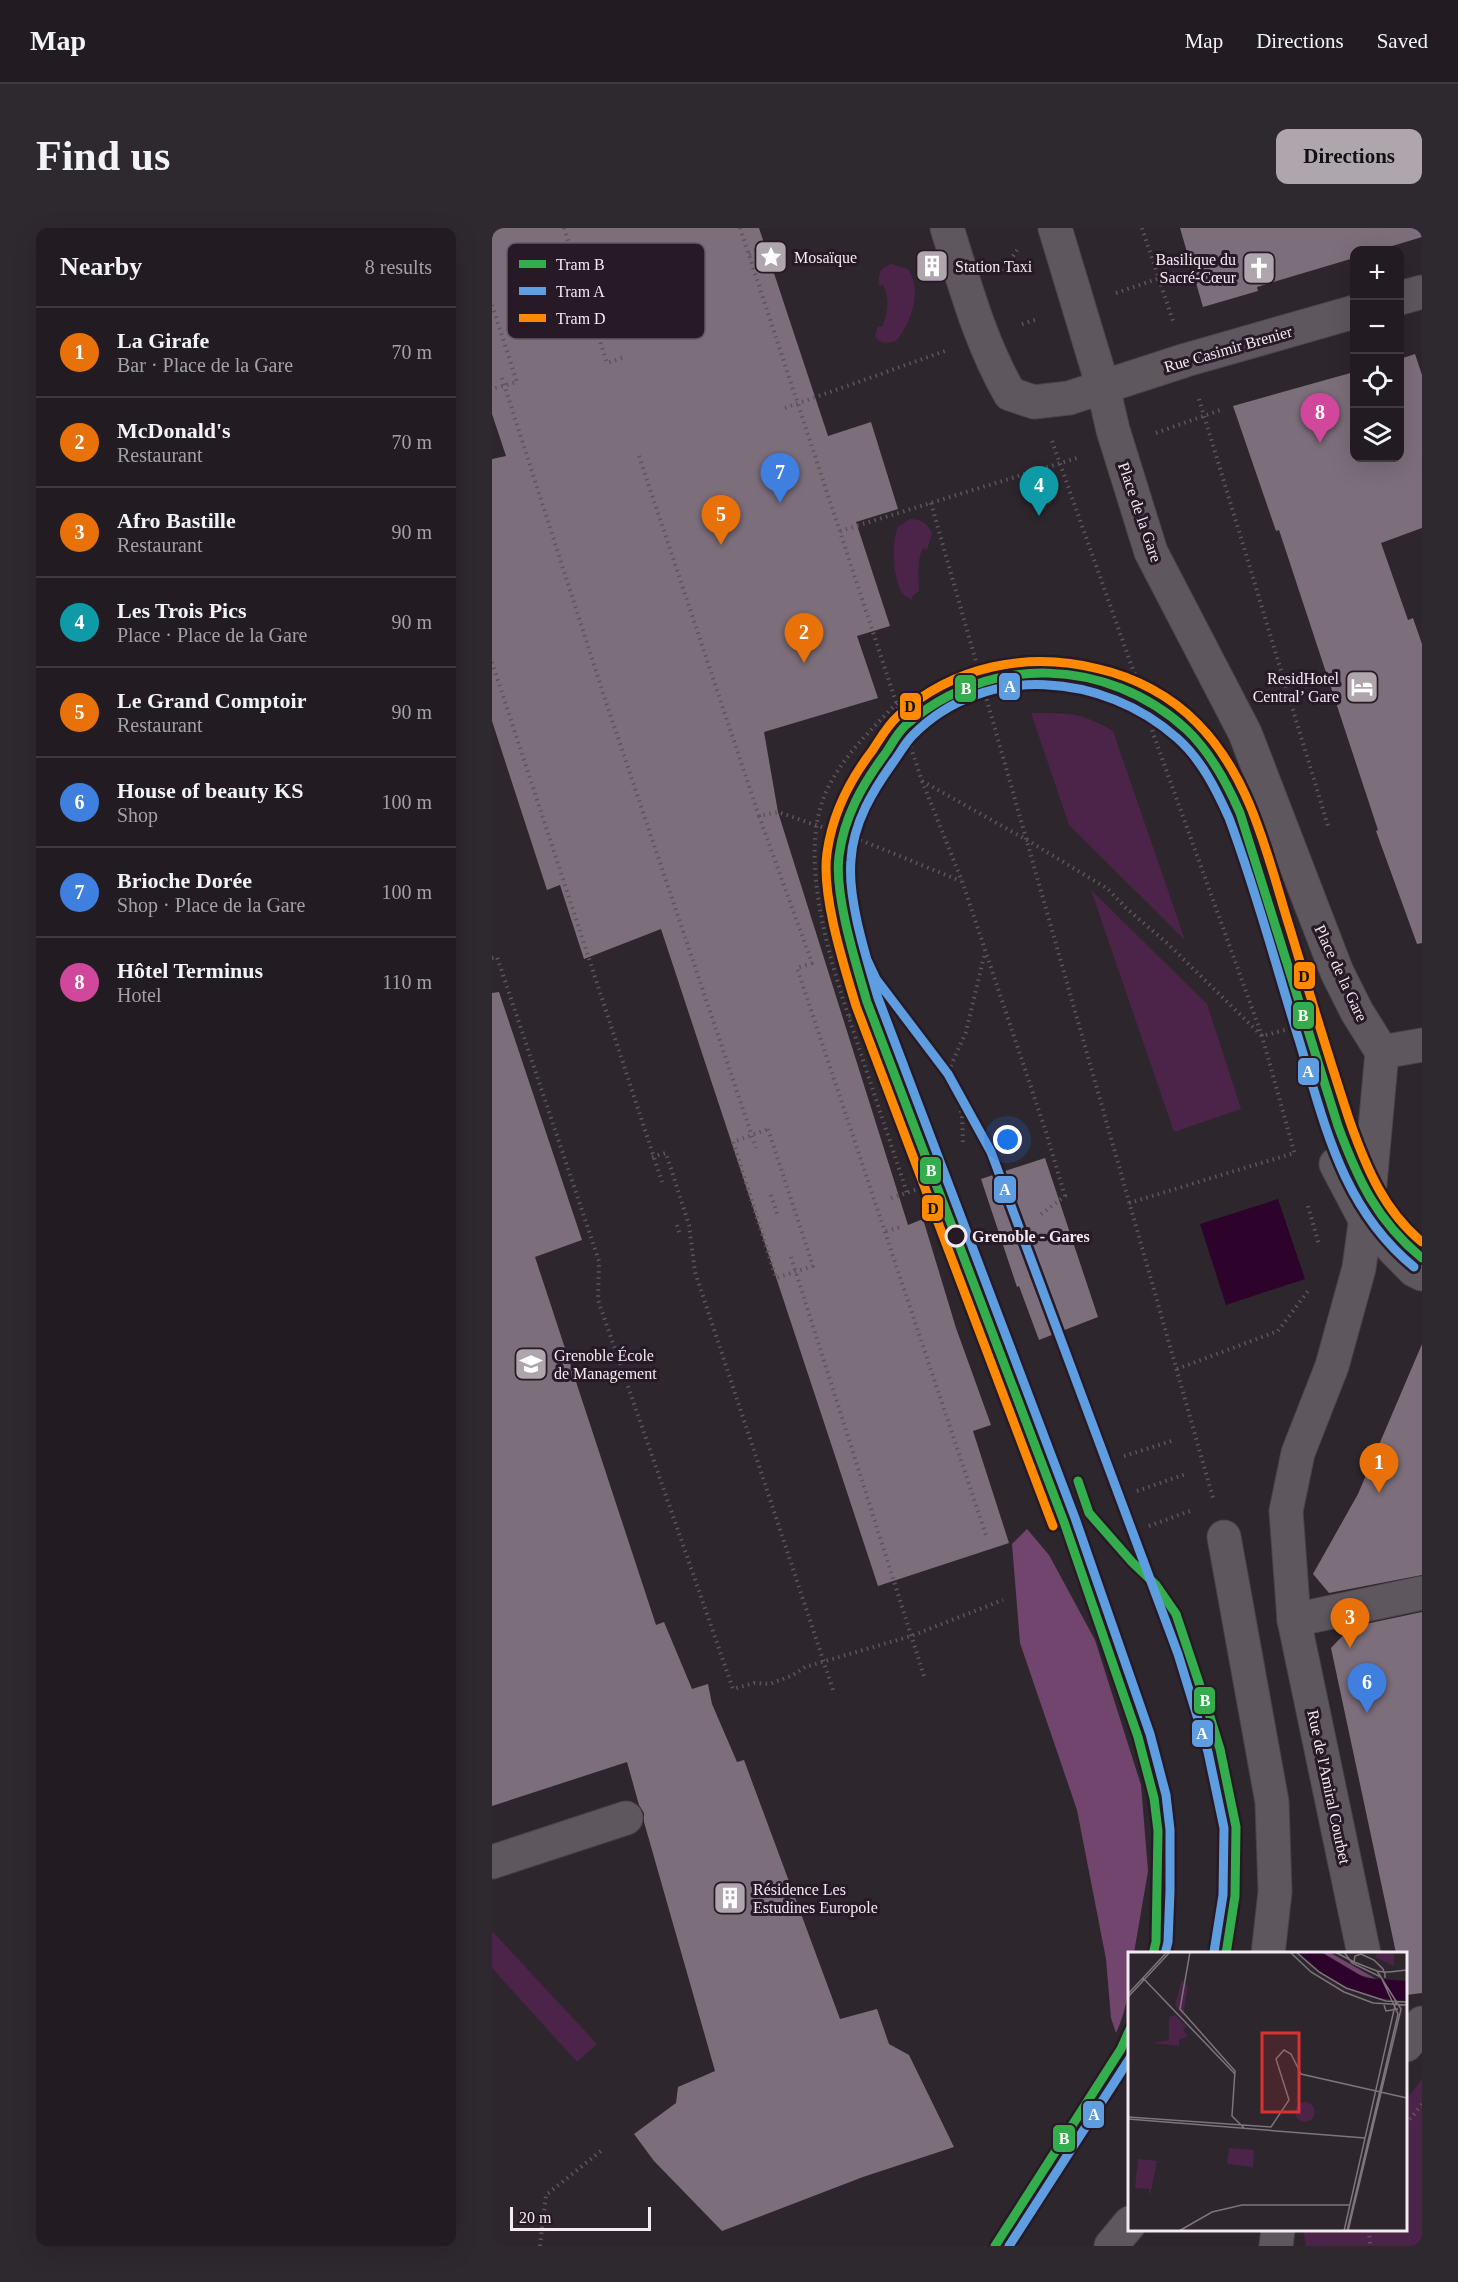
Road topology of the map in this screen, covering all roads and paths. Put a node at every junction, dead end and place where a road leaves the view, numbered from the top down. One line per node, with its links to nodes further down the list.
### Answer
1 (564, 228): 6 (path)
2 (740, 228): 8 (path)
3 (947, 228): 20 (street, Rue Casimir Brenier)
4 (1055, 228): 20 (street, Place de la Gare)
5 (1142, 228): 17 (path)
6 (569, 243)
7 (760, 249): 8 (path)
8 (749, 254): 24 (path)
9 (1422, 292): 10 (street)
10 (1404, 297)
11 (492, 305): 13 (path)
12 (1350, 313): 17 (street, Rue Casimir Brenier)
13 (500, 330): 14 (path); 19 (path)
14 (492, 333)
15 (600, 339): 16 (path)
16 (625, 357)
17 (1186, 360): 20 (street, Rue Casimir Brenier)
18 (502, 378): 19 (path)
19 (505, 386): 21 (path); 40 (path)
20 (1103, 387): 39 (street, Place de la Gare)
21 (492, 389)
22 (639, 456): 28 (path)
23 (931, 503): 24 (path); 30 (path); 37 (path)
24 (840, 531): 26 (path)
25 (492, 662): 44 (path)
26 (897, 703): 27 (path); 29 (path)
27 (922, 781): 30 (path); 31 (path)
28 (759, 816): 29 (path); 59 (path)
29 (817, 825): 31 (path); 34 (path)
30 (1027, 840): 37 (path); 53 (path)
31 (962, 881): 32 (path)
32 (986, 952): 41 (path); 54 (path)
33 (492, 958): 79 (path)
34 (848, 1016): 36 (path); 49 (path)
35 (1323, 1020): 37 (path)
36 (865, 1021)
37 (1262, 1036): 43 (path)
38 (1422, 1045): 39 (street)
39 (1382, 1052): 56 (street)
40 (752, 1136): 42 (path); 63 (path); 63 (path)
41 (963, 1142)
42 (756, 1148)
43 (1294, 1153): 45 (path); 53 (path)
44 (652, 1157): 47 (path); 79 (path)
45 (1297, 1164)
46 (1336, 1164): 56 (street)
47 (662, 1182)
48 (924, 1187): 49 (path)
49 (907, 1193): 51 (path)
50 (771, 1195): 55 (path)
51 (891, 1198)
52 (1306, 1199): 61 (path)
53 (1130, 1203): 66 (path)
54 (1040, 1215)
55 (778, 1216)
56 (1366, 1221): 64 (street); 77 (street)
57 (677, 1225): 60 (path)
58 (901, 1227): 59 (path)
59 (886, 1232): 74 (path)
60 (680, 1235)
61 (1322, 1256)
62 (791, 1257): 63 (path)
63 (796, 1272): 78 (path)
64 (1422, 1275)
65 (1312, 1286): 66 (path)
66 (1177, 1369): 72 (path)
67 (1175, 1440): 68 (path)
68 (1124, 1456)
69 (1186, 1474): 70 (path)
70 (1137, 1491)
71 (1198, 1508): 73 (path)
72 (1220, 1523): 84 (street)
73 (1149, 1526)
74 (987, 1538)
75 (1422, 1593): 77 (street)
76 (1003, 1600): 78 (path)
77 (1294, 1620): 85 (street, Rue de l'Amiral Courbet)
78 (911, 1636): 79 (path); 80 (path)
79 (823, 1661): 81 (path)
80 (924, 1676)
81 (834, 1693)
82 (626, 1818): 83 (street)
83 (492, 1862)
84 (1268, 1952)
85 (1364, 1952)
86 (1422, 2023): 87 (street)
87 (1407, 2044)
88 (1422, 2104): 89 (path)
89 (1407, 2123)
90 (601, 2151): 94 (path)
91 (1128, 2225): 95 (street)
92 (1278, 2231): 96 (street)
93 (1369, 2231): 97 (path)
94 (540, 2246)
95 (1111, 2246)
96 (1276, 2246)
97 (1370, 2246)

